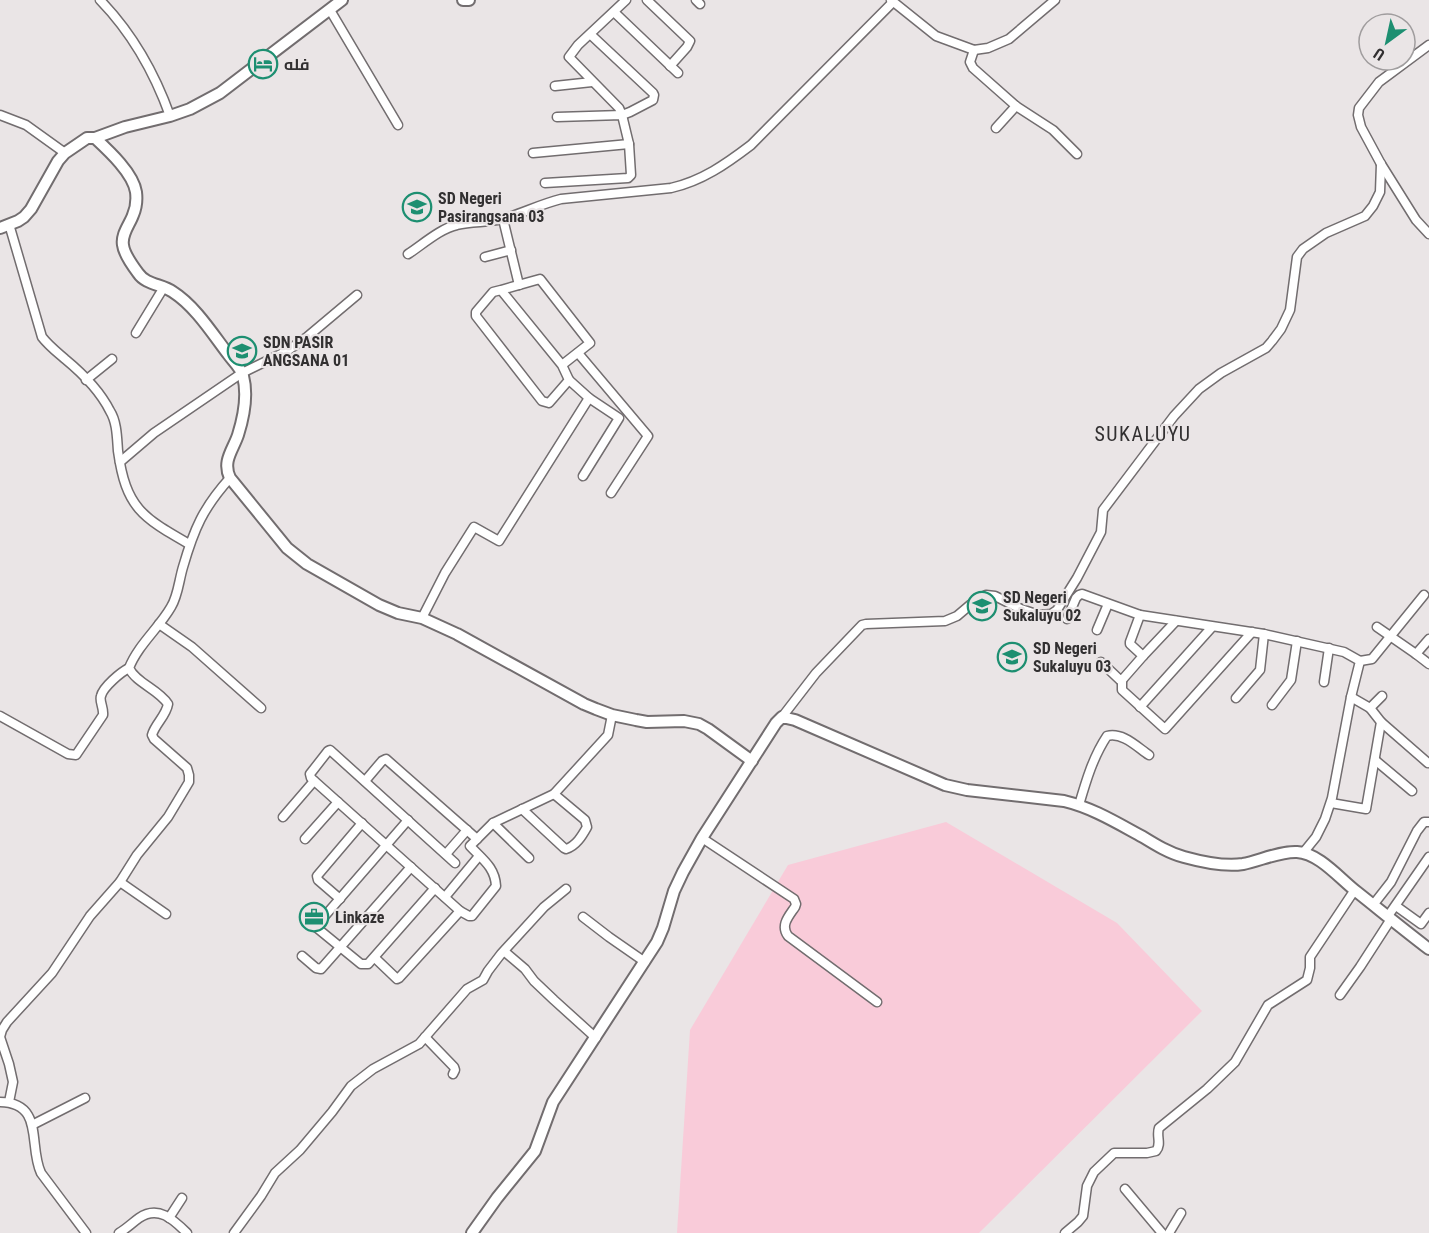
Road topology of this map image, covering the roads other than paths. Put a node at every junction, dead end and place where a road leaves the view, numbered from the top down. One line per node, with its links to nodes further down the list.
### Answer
1 (100, 0): 21 (street)
2 (342, 0): 9 (street)
3 (463, 0): 4 (street)
4 (469, 0)
5 (626, 0): 10 (street)
6 (647, 0): 14 (street)
7 (1055, 0): 13 (street)
8 (892, 1): 13 (street); 32 (street)
9 (330, 10): 21 (street); 23 (street)
10 (614, 12): 11 (street); 14 (street)
11 (590, 34): 16 (street); 20 (street)
12 (1429, 45): 30 (street)
13 (974, 50): 18 (street)
14 (670, 66): 15 (street)
15 (678, 74)
16 (592, 82): 17 (street); 20 (street)
17 (555, 86)
18 (1016, 106): 24 (street); 29 (street)
19 (0, 115): 27 (street)
20 (622, 115): 22 (street); 26 (street)
21 (170, 116): 25 (street)
22 (557, 117)
23 (398, 125)
24 (996, 128)
25 (95, 138): 27 (street); 39 (street)
26 (628, 144): 28 (street); 31 (street)
27 (65, 153): 33 (street)
28 (533, 153)
29 (1077, 154)
30 (1381, 164): 34 (street); 90 (street)
31 (544, 183)
32 (503, 219): 35 (street); 36 (street)
33 (4, 226): 47 (street)
34 (1429, 234)
35 (511, 250): 37 (street); 38 (street)
36 (408, 254)
37 (485, 257)
38 (519, 285): 40 (street); 43 (street)
39 (164, 287): 42 (street); 46 (street)
40 (501, 290): 45 (street); 48 (street)
41 (357, 296): 46 (street)
42 (136, 333)
43 (578, 353): 45 (street); 51 (street)
44 (112, 359): 47 (street)
45 (562, 365): 48 (street)
46 (242, 373): 52 (street); 54 (street)
47 (86, 380): 52 (street)
48 (569, 380): 49 (street)
49 (589, 398): 50 (street); 60 (street)
50 (619, 418): 51 (street); 53 (street)
51 (634, 419): 55 (street)
52 (120, 462): 56 (street)
53 (583, 476)
54 (230, 478): 56 (street); 60 (street)
55 (611, 493)
56 (189, 544): 63 (street)
57 (1424, 595): 69 (street)
58 (1108, 604): 59 (street); 61 (street); 66 (street)
59 (1140, 615): 62 (street); 74 (street)
60 (422, 618): 88 (street)
61 (1067, 619)
62 (1176, 621): 64 (street); 74 (street)
63 (159, 624): 78 (street); 86 (street)
64 (1212, 627): 67 (street); 85 (street)
65 (1377, 627): 69 (street)
66 (1097, 630)
67 (1252, 632): 68 (street); 85 (street)
68 (1264, 634): 71 (street); 83 (street)
69 (1391, 636): 73 (street); 75 (street)
70 (1429, 639): 73 (street)
71 (1297, 641): 72 (street); 84 (street)
72 (1329, 648): 75 (street); 80 (street)
73 (1416, 654): 77 (street)
74 (1143, 656): 79 (street)
75 (1360, 661): 82 (street)
76 (1101, 662): 79 (street)
77 (1429, 664)
78 (129, 668): 89 (street); 121 (street)
79 (1122, 680): 85 (street)
80 (1324, 682)
81 (1382, 696): 87 (street)
82 (1351, 697): 87 (street); 101 (street)
83 (1236, 698)
84 (1272, 705)
85 (1140, 707)
86 (261, 708)
87 (1370, 708): 91 (street)
88 (612, 715): 94 (street); 99 (street)
89 (0, 716)
90 (782, 717): 94 (street); 102 (street)
91 (1381, 722): 93 (street); 95 (street)
92 (1149, 755): 102 (street)
93 (1375, 760): 98 (street); 101 (street)
94 (752, 761): 111 (street)
95 (1428, 763)
96 (314, 781): 97 (street); 100 (street); 104 (street)
97 (365, 781): 105 (street); 109 (street)
98 (1412, 791)
99 (554, 794): 103 (street); 103 (street)
100 (338, 802): 107 (street); 110 (street)
101 (1331, 803): 114 (street)
102 (1079, 805): 114 (street)
103 (522, 809): 108 (street)
104 (283, 817)
105 (408, 820): 113 (street); 115 (street)
106 (1429, 822): 127 (street)
107 (362, 823): 113 (street); 126 (street)
108 (493, 823): 112 (street); 118 (street)
109 (467, 831): 112 (street); 115 (street)
110 (305, 838)
111 (702, 838): 139 (street); 141 (street)
112 (477, 839): 116 (street)
113 (386, 844): 120 (street); 126 (street)
114 (1303, 853): 124 (street)
115 (446, 854): 119 (street)
116 (479, 856): 125 (street); 129 (street)
117 (1429, 856): 128 (street)
118 (529, 858)
119 (455, 863)
120 (411, 867): 122 (street); 134 (street)
121 (120, 882): 131 (street); 146 (street)
122 (435, 888): 125 (street); 138 (street)
123 (566, 889): 136 (street)
124 (1354, 891): 127 (street); 157 (street)
125 (445, 897): 129 (street)
126 (340, 899): 134 (street)
127 (1373, 905): 133 (street)
128 (1396, 906): 130 (street); 133 (street)
129 (460, 911): 138 (street)
130 (1429, 913)
131 (166, 914)
132 (583, 917): 139 (street)
133 (1390, 917): 135 (street); 140 (street)
134 (340, 947): 137 (street); 138 (street)
135 (1429, 949)
136 (505, 952): 142 (street); 143 (street)
137 (302, 956)
138 (375, 958)
139 (645, 962): 143 (street)
140 (1340, 995)
141 (877, 1002)
142 (425, 1038): 144 (street); 155 (street)
143 (596, 1038): 156 (street)
144 (453, 1074)
145 (85, 1098): 147 (street)
146 (4, 1102): 147 (street)
147 (32, 1125): 152 (street)
148 (1125, 1189): 158 (street)
149 (182, 1198): 151 (street)
150 (1181, 1213): 159 (street)
151 (169, 1218): 153 (street); 154 (street)
152 (86, 1233)
153 (119, 1233)
154 (187, 1233)
155 (234, 1233)
156 (471, 1233)
157 (1065, 1233)
158 (1162, 1233)
159 (1169, 1233)

